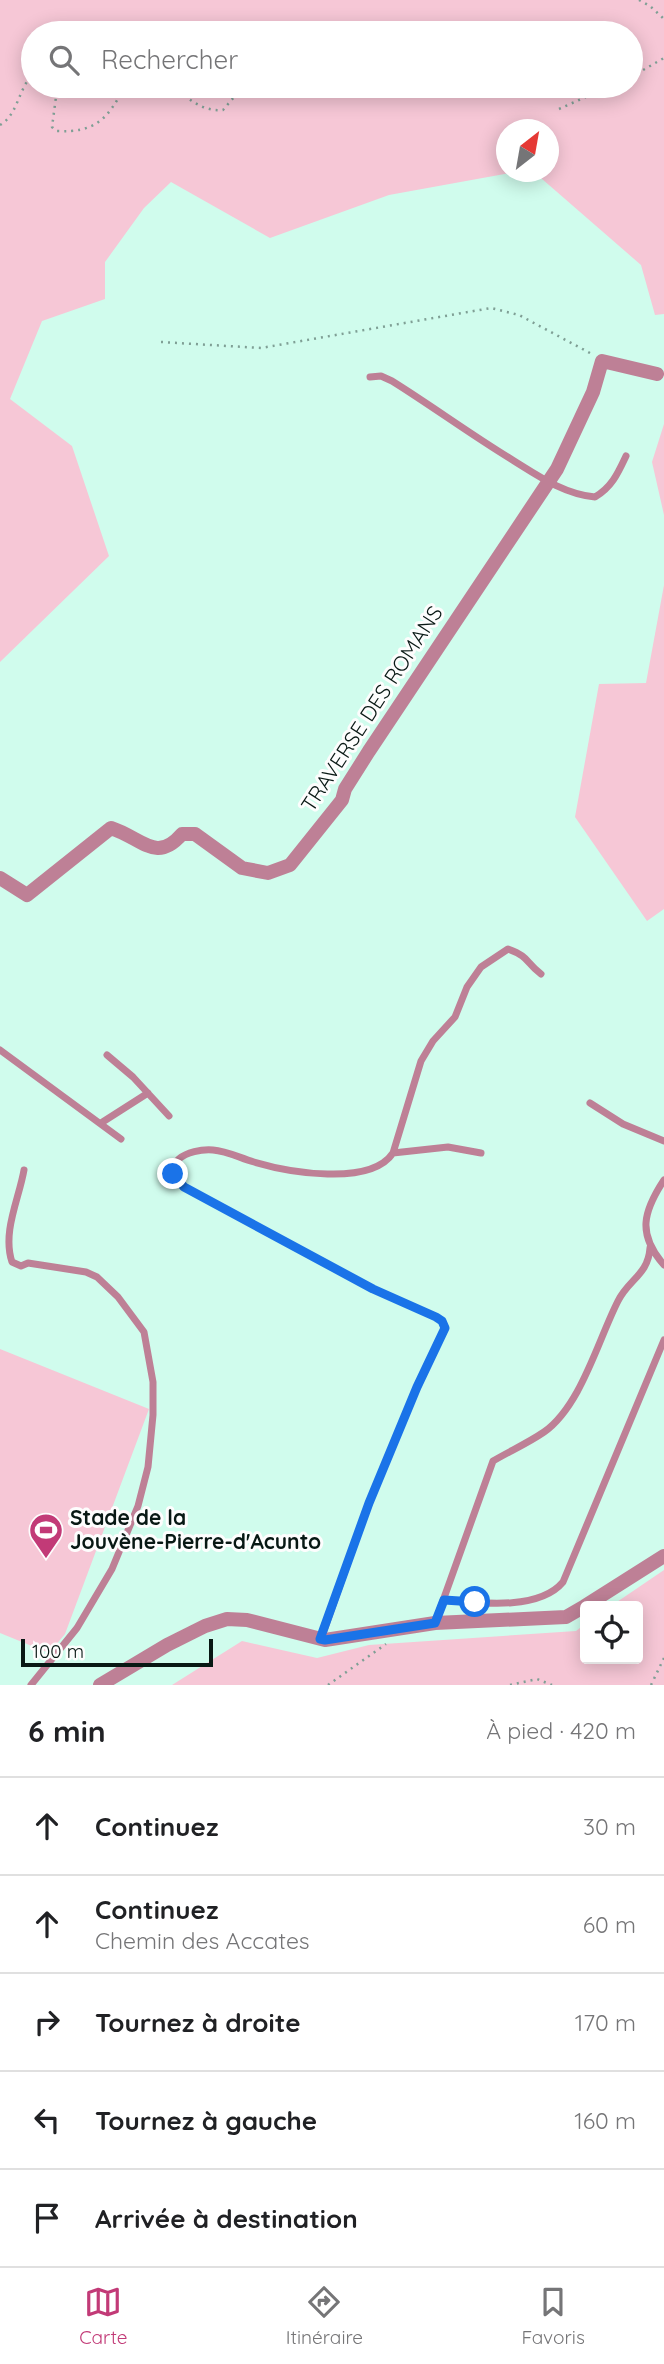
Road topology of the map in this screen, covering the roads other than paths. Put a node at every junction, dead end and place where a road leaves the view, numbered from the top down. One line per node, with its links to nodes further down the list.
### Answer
1 (657, 374): 4 (street, TRAVERSE DES ROMANS)
2 (370, 377): 4 (lane)
3 (626, 456): 4 (lane)
4 (548, 481): 5 (street, TRAVERSE DES ROMANS)
5 (0, 878)
6 (541, 974): 15 (lane)
7 (0, 1050): 12 (lane)
8 (107, 1055): 9 (lane)
9 (148, 1093): 11 (lane); 12 (lane)
10 (590, 1103): 14 (lane)
11 (169, 1116)
12 (101, 1123): 13 (lane)
13 (121, 1139)
14 (664, 1141)
15 (393, 1153): 16 (lane); 27 (lane)
16 (481, 1153)
17 (24, 1170): 28 (lane)
18 (664, 1180): 19 (lane)
19 (650, 1248): 20 (lane); 23 (lane)
20 (664, 1265)
21 (664, 1340): 23 (lane)
22 (664, 1556): 24 (street)
23 (444, 1600): 26 (lane)
24 (593, 1601)
25 (580, 1609): 26 (street)
26 (435, 1623): 27 (street)
27 (320, 1639): 29 (street)
28 (31, 1685)
29 (100, 1685)

